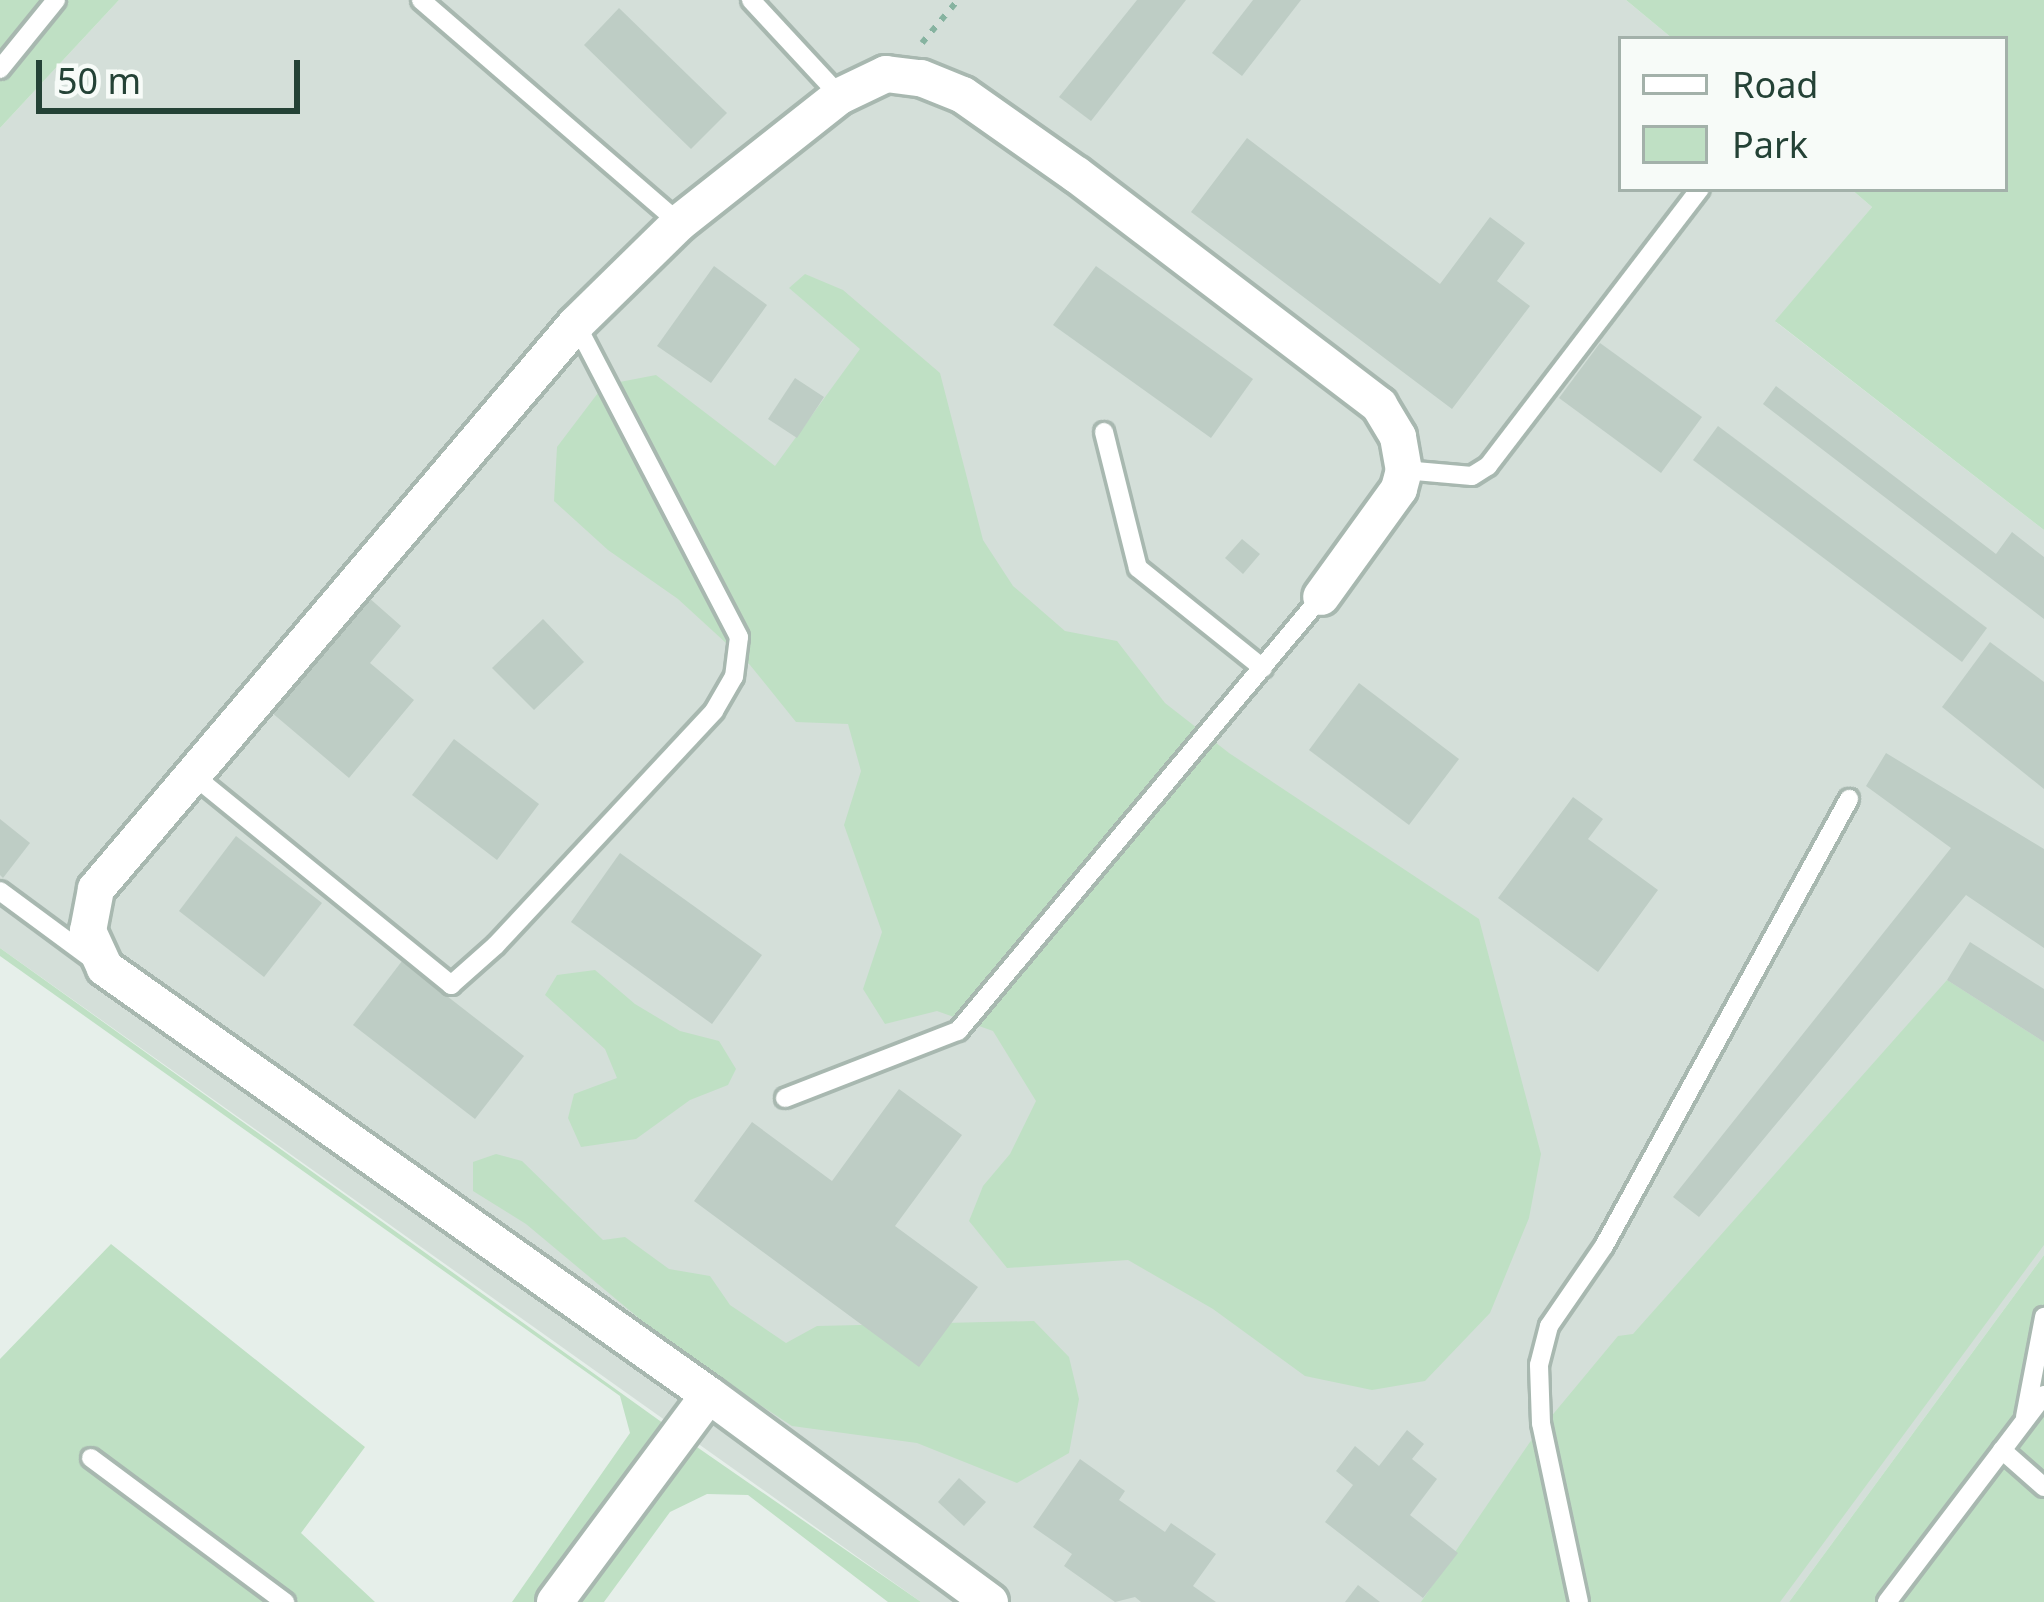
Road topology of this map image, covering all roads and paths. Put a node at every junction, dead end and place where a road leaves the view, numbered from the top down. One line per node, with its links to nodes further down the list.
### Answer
1 (56, 0): 4 (lane)
2 (421, 0): 7 (lane)
3 (751, 0): 5 (lane)
4 (0, 69)
5 (840, 96): 7 (street); 10 (street)
6 (1698, 192): 10 (lane)
7 (680, 223): 8 (street)
8 (576, 324): 13 (street); 13 (lane)
9 (1104, 432): 12 (lane)
10 (1404, 470): 11 (street)
11 (1321, 597): 12 (lane)
12 (1262, 668): 17 (lane)
13 (193, 775): 16 (street)
14 (1849, 799): 28 (lane)
15 (0, 891): 16 (lane)
16 (105, 968): 19 (street)
17 (785, 1098)
18 (2044, 1317): 21 (lane)
19 (709, 1395): 26 (street); 27 (street)
20 (2044, 1396): 21 (lane)
21 (2024, 1422): 22 (lane)
22 (2002, 1450): 24 (lane); 29 (lane)
23 (91, 1458): 25 (lane)
24 (2044, 1487)
25 (285, 1602)
26 (555, 1602)
27 (990, 1602)
28 (1579, 1602)
29 (1887, 1602)

